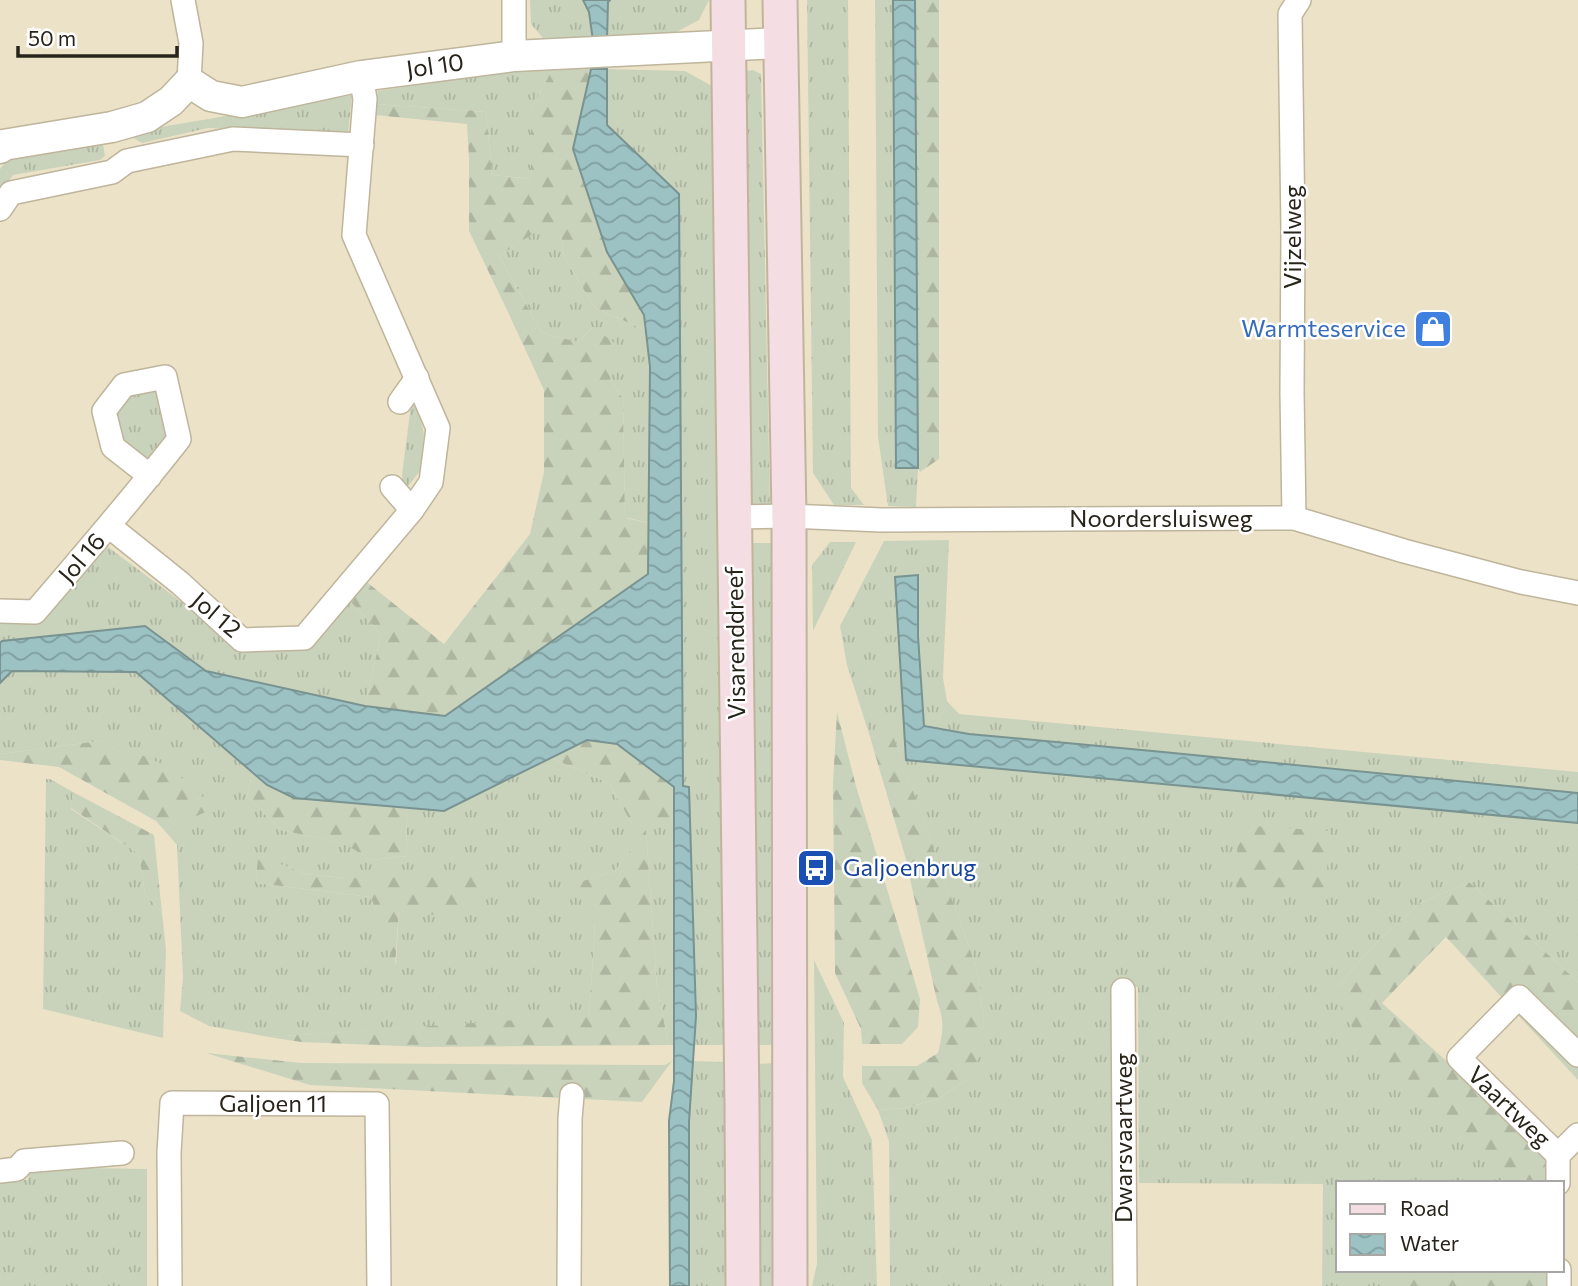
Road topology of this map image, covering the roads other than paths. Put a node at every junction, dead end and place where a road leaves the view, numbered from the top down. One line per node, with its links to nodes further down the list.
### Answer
1 (183, 0): 10 (street)
2 (514, 0): 8 (street)
3 (728, 0): 7 (main road, Visarenddreef)
4 (780, 0): 6 (main road)
5 (1300, 0): 23 (street, Vijzelweg)
6 (780, 43): 7 (street, Jol 10); 21 (main road)
7 (728, 45): 8 (street, Jol 10); 22 (main road, Visarenddreef)
8 (514, 56): 9 (street, Jol 10)
9 (361, 76): 10 (street, Jol 10); 12 (street, Jol 12)
10 (189, 82): 11 (street)
11 (112, 127): 13 (street); 14 (street)
12 (362, 145): 14 (street); 16 (street, Jol 12)
13 (0, 148)
14 (127, 162): 15 (street)
15 (0, 209)
16 (417, 378): 17 (street); 20 (street, Jol 12)
17 (400, 402)
18 (150, 476): 24 (street, Jol 16)
19 (392, 486): 20 (street)
20 (412, 510): 24 (street, Jol 12)
21 (789, 516): 22 (street, Noordersluisweg); 23 (street, Noordersluisweg); 39 (main road)
22 (735, 517): 38 (main road, Visarenddreef)
23 (1294, 518): 25 (street, Noordersluisweg)
24 (109, 526): 26 (street, Jol 16)
25 (1578, 593)
26 (0, 611)
27 (1123, 990): 40 (street, Dwarsvaartweg)
28 (1578, 1055): 32 (street, Vaartweg)
29 (572, 1095): 37 (street)
30 (1578, 1135): 32 (street, Vaartweg)
31 (122, 1153): 33 (street)
32 (1558, 1155): 34 (street, Vaartweg)
33 (0, 1171)
34 (1559, 1181)
35 (170, 1286): 36 (street, Galjoen 11)
36 (379, 1286)
37 (569, 1286)
38 (743, 1286)
39 (790, 1286)
40 (1125, 1286)

